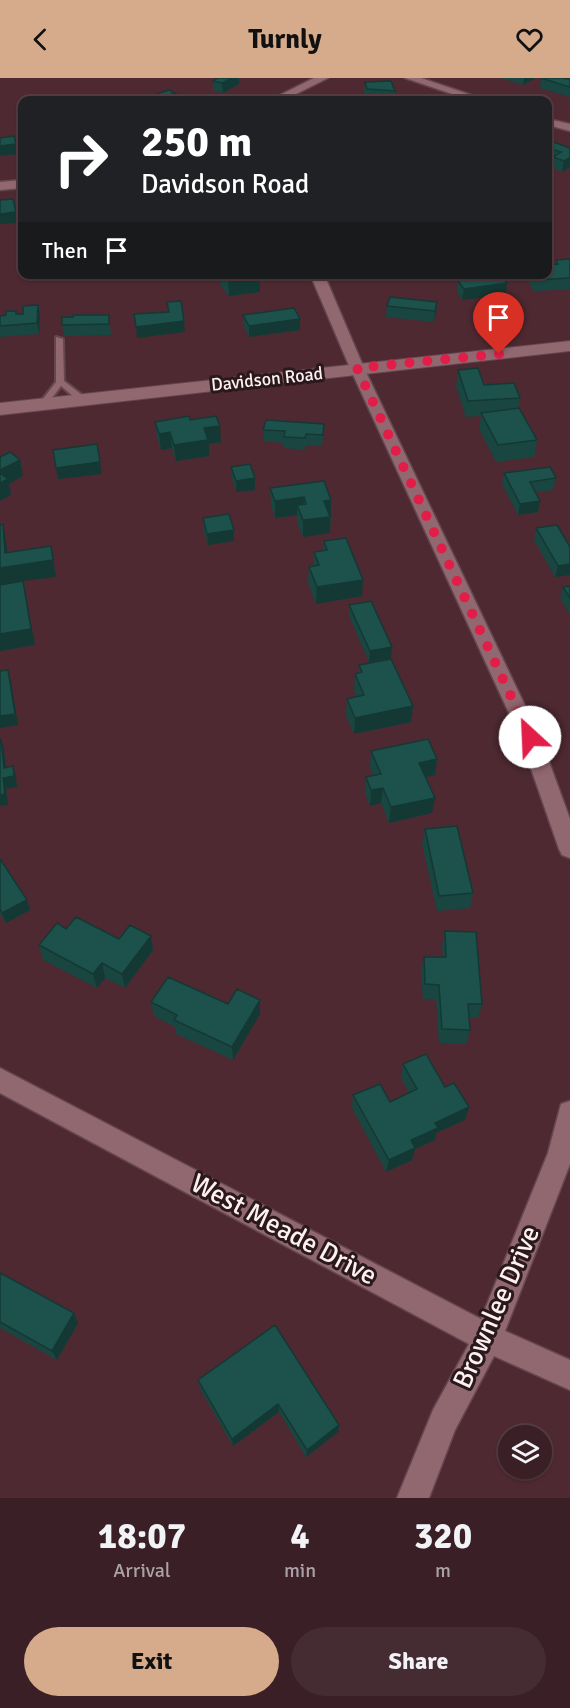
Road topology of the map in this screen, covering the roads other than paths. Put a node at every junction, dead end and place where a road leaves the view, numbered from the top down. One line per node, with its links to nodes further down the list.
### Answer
1 (323, 78): 3 (street)
2 (410, 78): 4 (street)
3 (285, 96)
4 (467, 96)
5 (552, 123): 6 (street)
6 (570, 129)
7 (18, 184): 8 (street)
8 (0, 186)
9 (319, 279): 12 (street)
10 (59, 339): 13 (lane)
11 (570, 346): 12 (street, Davidson Road)
12 (357, 368): 14 (street, Davidson Road); 17 (street)
13 (60, 382): 14 (lane); 15 (lane)
14 (83, 399): 15 (street, Davidson Road)
15 (43, 404): 16 (street, Davidson Road)
16 (0, 409)
17 (570, 849)
18 (0, 1080): 20 (street, West Meade Drive)
19 (570, 1113): 20 (street, Brownlee Drive)
20 (488, 1338): 21 (street, West Meade Drive); 22 (street, Brownlee Drive)
21 (570, 1375)
22 (413, 1498)

